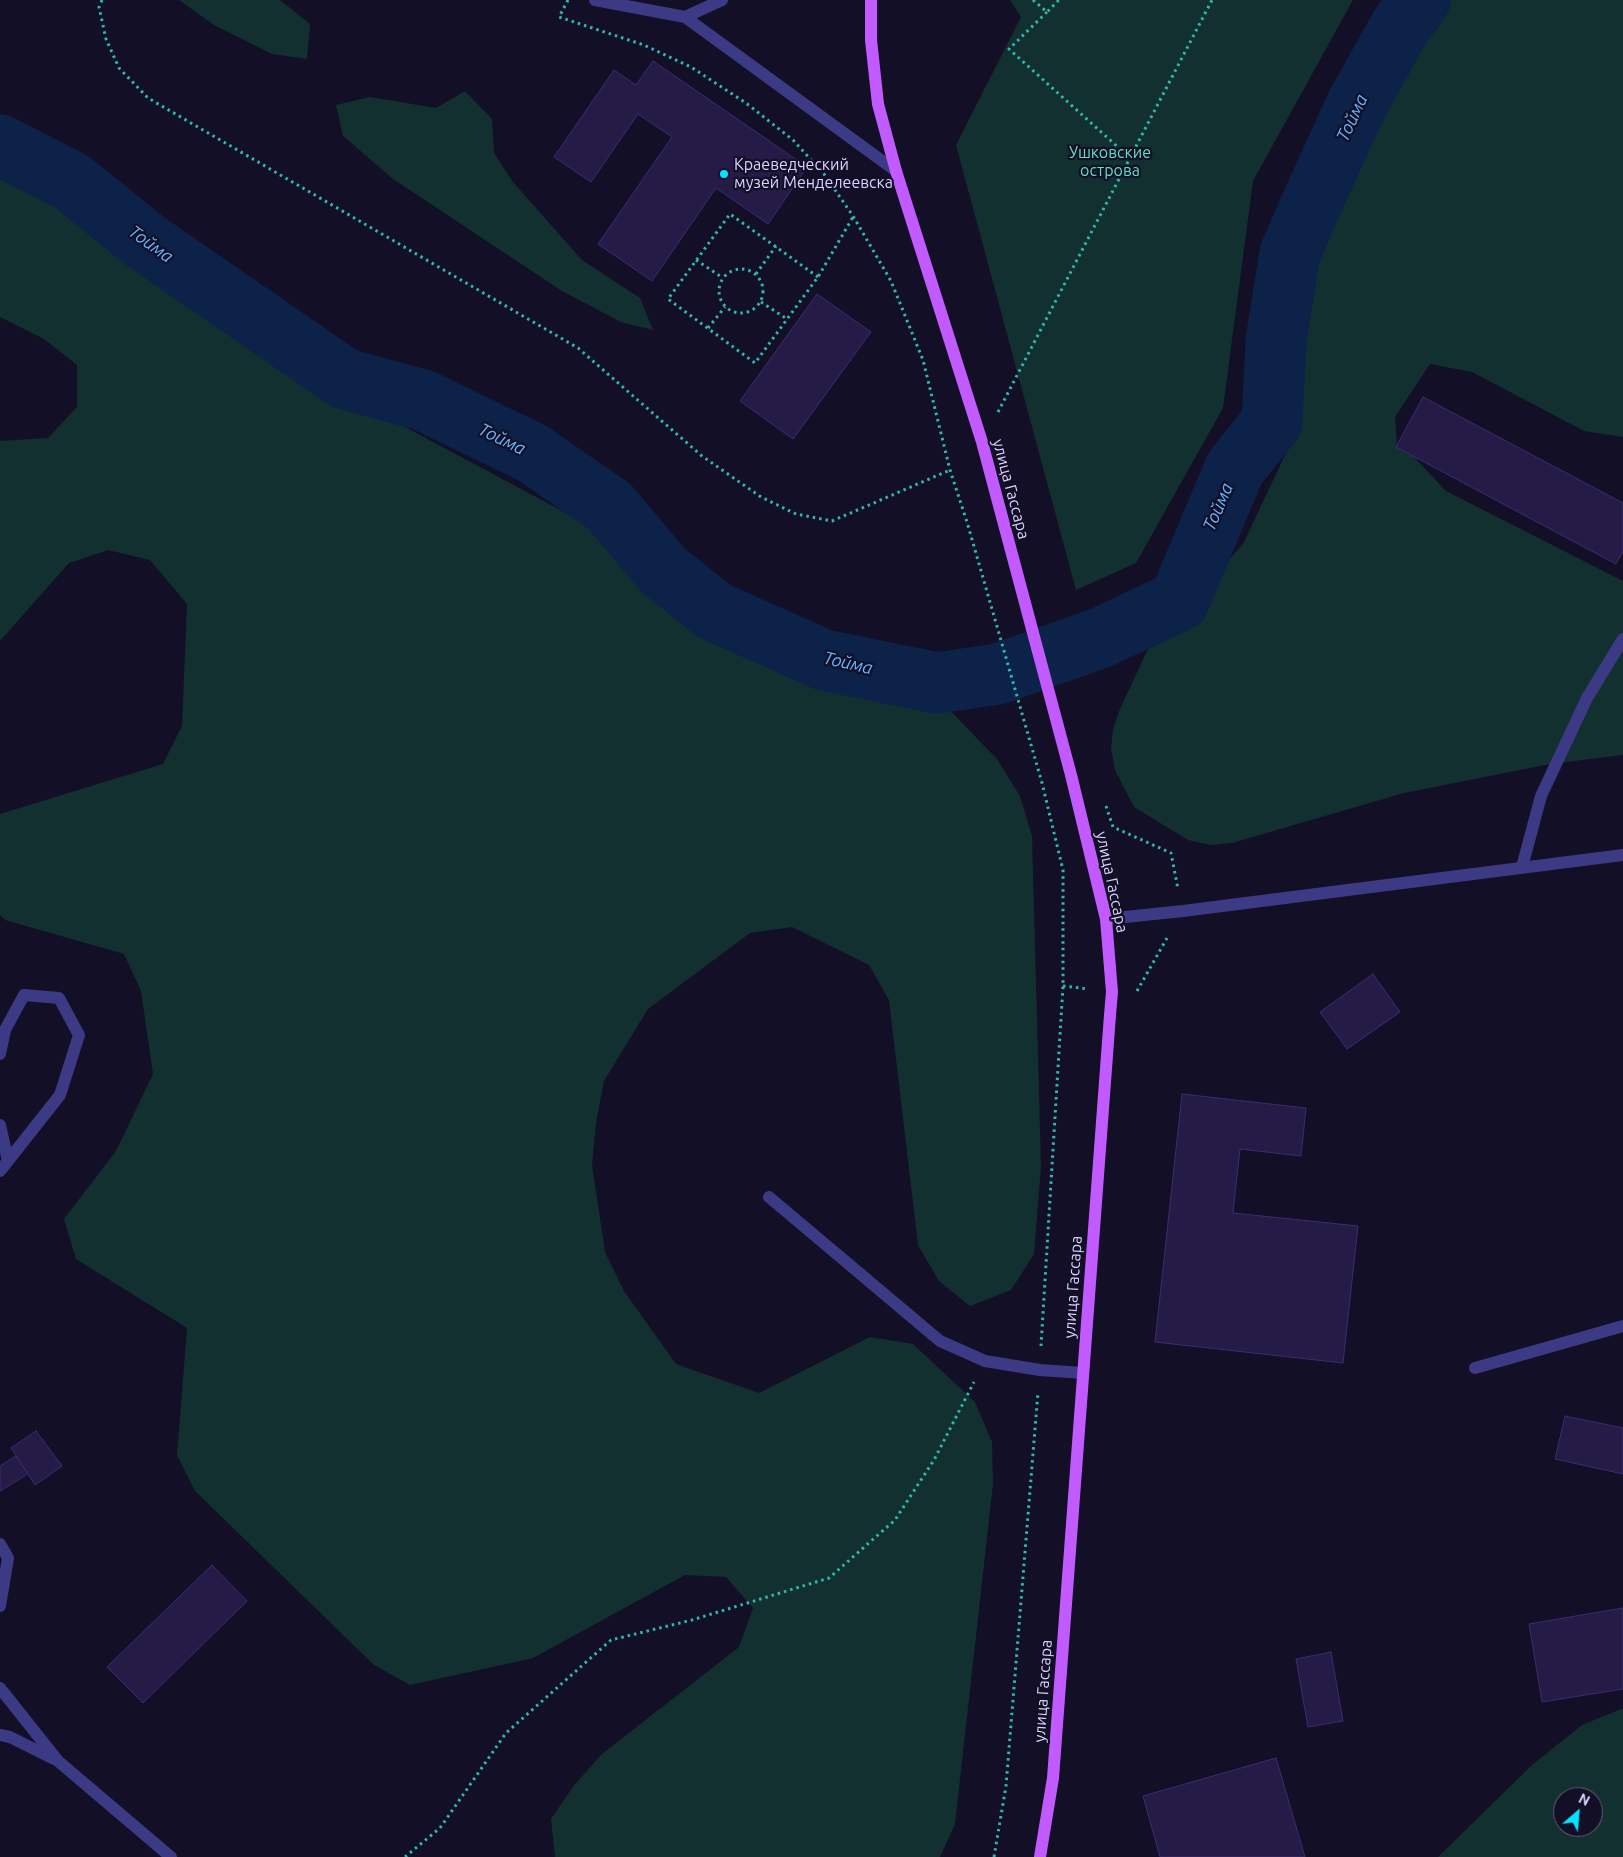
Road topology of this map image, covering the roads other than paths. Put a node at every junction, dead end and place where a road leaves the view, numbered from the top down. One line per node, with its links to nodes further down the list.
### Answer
1 (595, 0): 4 (street)
2 (722, 0): 4 (street)
3 (871, 0): 5 (main road, улица Гассара)
4 (685, 17): 5 (street)
5 (896, 171): 9 (main road, улица Гассара)
6 (1623, 639): 8 (street)
7 (1623, 855): 8 (street)
8 (1522, 867): 9 (street)
9 (1106, 919): 16 (main road, улица Гассара)
10 (0, 1054): 12 (street)
11 (0, 1124): 12 (street)
12 (4, 1166)
13 (769, 1197): 16 (street)
14 (1623, 1326): 15 (street)
15 (1475, 1368)
16 (1083, 1373): 23 (main road, улица Гассара)
17 (0, 1544): 18 (street)
18 (0, 1606)
19 (0, 1688): 21 (street)
20 (0, 1735): 21 (street)
21 (58, 1761): 22 (street)
22 (172, 1857)
23 (1040, 1857)

